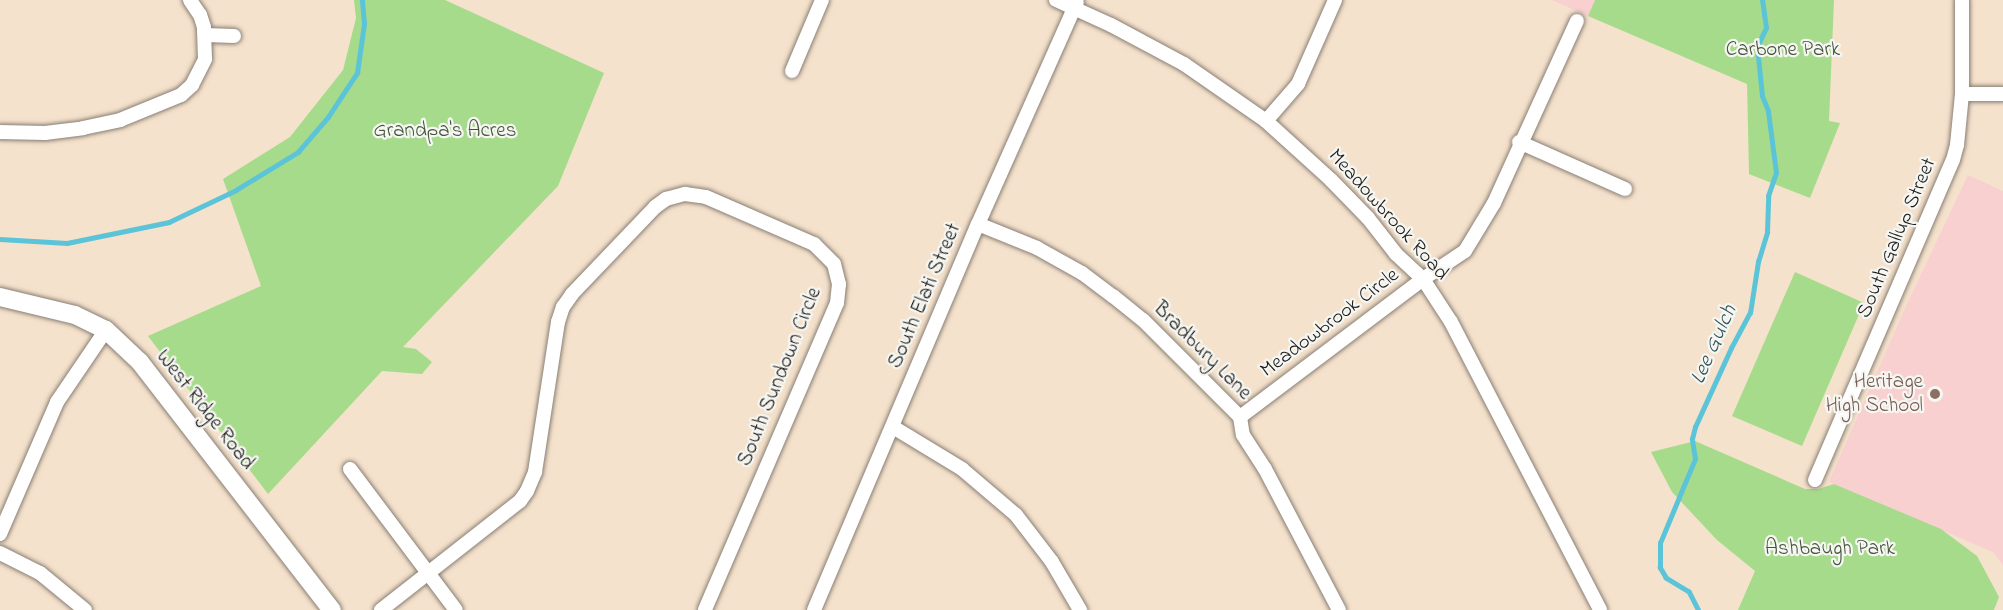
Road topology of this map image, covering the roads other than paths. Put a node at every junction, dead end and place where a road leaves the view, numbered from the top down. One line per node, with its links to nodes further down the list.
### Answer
1 (190, 0): 8 (street)
2 (822, 0): 10 (street)
3 (1056, 0): 6 (street, Meadowbrook Road)
4 (1335, 0): 13 (street)
5 (1962, 0): 11 (street, South Gallup Street)
6 (1076, 4): 13 (street, Meadowbrook Road); 17 (street, South Elati Street)
7 (1577, 21): 15 (street, Meadowbrook Circle)
8 (206, 35): 9 (street); 14 (street)
9 (234, 36)
10 (792, 71)
11 (1962, 94): 12 (street); 24 (street, South Gallup Street)
12 (2003, 94)
13 (1266, 121): 18 (street, Meadowbrook Road)
14 (0, 132)
15 (1519, 142): 16 (street); 18 (street, Meadowbrook Circle)
16 (1625, 189)
17 (978, 224): 21 (street, Bradbury Lane); 22 (street, South Elati Street)
18 (1423, 279): 21 (street, Meadowbrook Circle); 36 (street, Meadowbrook Road)
19 (0, 297): 20 (street, West Ridge Road)
20 (106, 330): 25 (street); 29 (street, West Ridge Road)
21 (1240, 417): 35 (street, Bradbury Lane)
22 (893, 427): 33 (street, South Elati Street); 34 (street)
23 (350, 470): 27 (street)
24 (1815, 480)
25 (0, 534)
26 (0, 553): 28 (street)
27 (427, 573): 30 (street, South Sundown Circle); 31 (street); 32 (street, South Sundown Circle)
28 (85, 610)
29 (332, 610)
30 (381, 610)
31 (456, 610)
32 (705, 610)
33 (814, 610)
34 (1080, 610)
35 (1339, 610)
36 (1600, 610)

